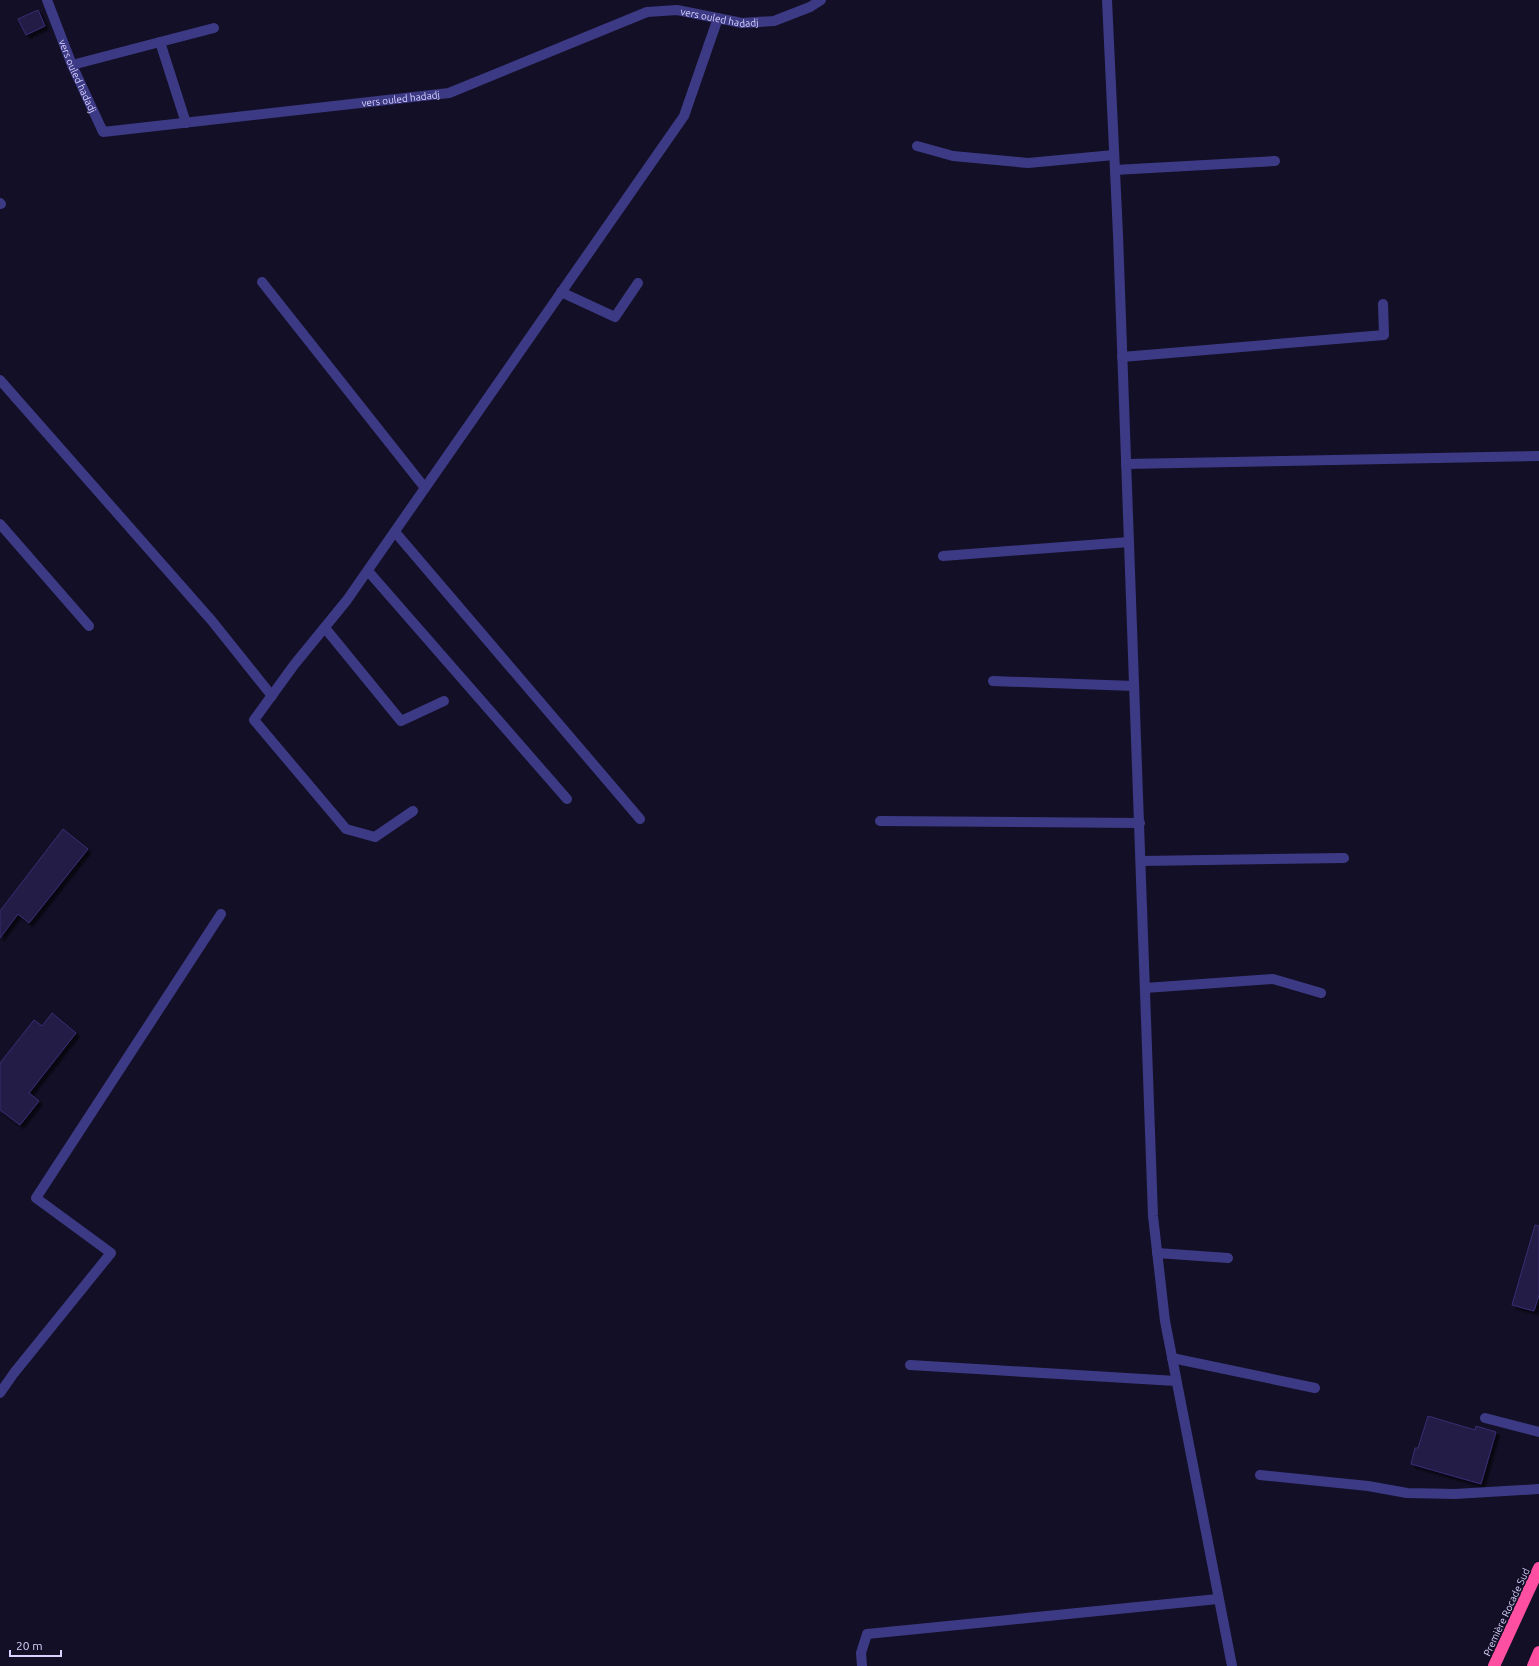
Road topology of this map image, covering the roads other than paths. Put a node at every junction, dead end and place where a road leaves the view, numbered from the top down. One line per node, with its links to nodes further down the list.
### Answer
1 (47, 0): 7 (street, vers ouled hadadj)
2 (821, 0): 4 (street, vers ouled hadadj)
3 (1107, 0): 10 (street)
4 (718, 18): 8 (street, vers ouled hadadj); 15 (street)
5 (214, 28): 6 (street)
6 (160, 42): 7 (street); 8 (street)
7 (72, 65): 8 (street, vers ouled hadadj)
8 (186, 123)
9 (917, 146): 10 (street)
10 (1114, 155): 12 (street)
11 (1275, 161): 12 (street)
12 (1115, 170): 17 (street)
13 (262, 282): 21 (street)
14 (638, 283): 15 (street)
15 (561, 292): 21 (street)
16 (1383, 304): 17 (street)
17 (1122, 357): 20 (street)
18 (0, 380): 31 (street)
19 (1539, 456): 20 (street)
20 (1126, 464): 24 (street)
21 (425, 488): 23 (street)
22 (0, 524): 27 (street)
23 (395, 532): 26 (street); 35 (street)
24 (1129, 542): 25 (street); 30 (street)
25 (943, 556)
26 (368, 571): 28 (street); 33 (street)
27 (89, 626)
28 (325, 628): 31 (street); 32 (street)
29 (993, 682): 30 (street)
30 (1134, 686): 37 (street)
31 (272, 696): 34 (street)
32 (444, 701)
33 (567, 800)
34 (413, 811)
35 (640, 819)
36 (880, 821): 37 (street)
37 (1140, 823): 39 (street)
38 (1344, 858): 39 (street)
39 (1141, 861): 41 (street)
40 (221, 914): 49 (street)
41 (1145, 988): 42 (street); 43 (street)
42 (1321, 993)
43 (1157, 1253): 44 (street); 45 (street)
44 (1228, 1258)
45 (1172, 1358): 47 (street); 48 (street)
46 (910, 1364): 47 (street)
47 (1176, 1381): 55 (street)
48 (1315, 1388)
49 (0, 1393)
50 (1485, 1418): 51 (street)
51 (1539, 1432)
52 (1260, 1475): 53 (street)
53 (1539, 1489)
54 (1539, 1568): 59 (highway, Première Rocade Sud)
55 (1218, 1598): 57 (street); 58 (street)
56 (1539, 1652): 60 (highway)
57 (862, 1666)
58 (1232, 1666)
59 (1494, 1666)
60 (1533, 1666)

